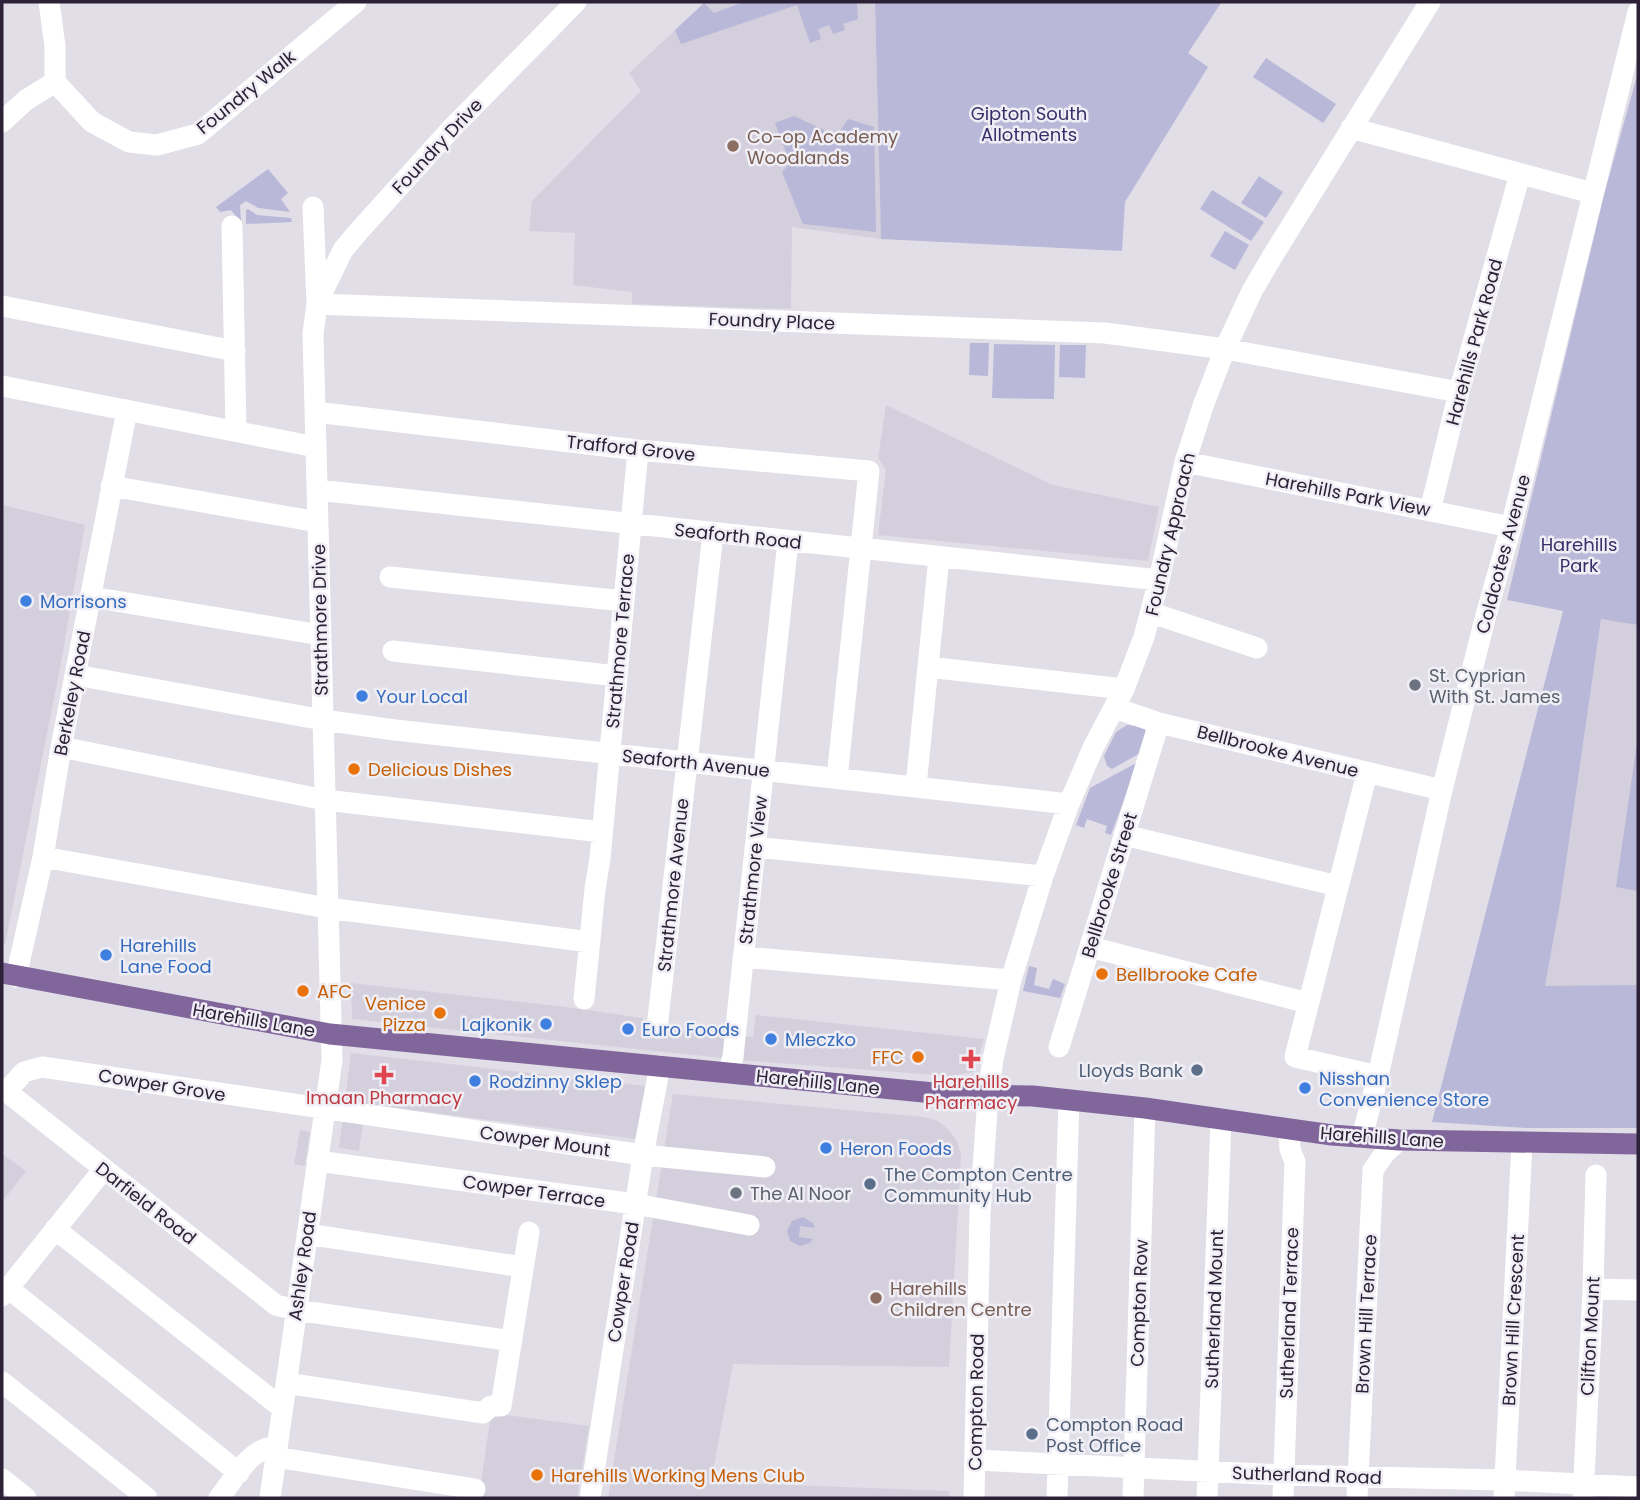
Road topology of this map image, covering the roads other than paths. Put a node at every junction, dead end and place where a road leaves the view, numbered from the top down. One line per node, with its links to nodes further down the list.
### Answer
1 (49, 2): 6 (street)
2 (356, 2): 6 (street, Foundry Walk)
3 (576, 2): 13 (street, Foundry Drive)
4 (1428, 3): 8 (street, Foundry Approach)
5 (1638, 12): 10 (street, Coldcotes Avenue)
6 (55, 82): 7 (street)
7 (2, 122)
8 (1351, 128): 9 (street); 15 (street, Foundry Approach)
9 (1520, 174): 10 (street); 18 (street, Harehills Park Road)
10 (1592, 193): 30 (street, Coldcotes Avenue)
11 (313, 207): 13 (street, Strathmore Drive)
12 (232, 226): 16 (street)
13 (317, 304): 15 (street, Foundry Place); 20 (street, Strathmore Drive)
14 (2, 306): 16 (street)
15 (1226, 349): 18 (street, Foundry Place); 24 (street, Foundry Approach)
16 (235, 351): 21 (street)
17 (2, 386): 19 (street)
18 (1460, 392): 27 (street, Harehills Park Road)
19 (127, 410): 21 (street); 25 (street, Berkeley Road)
20 (315, 412): 22 (street, Strathmore Drive); 23 (street, Trafford Grove)
21 (236, 431): 22 (street)
22 (316, 447): 26 (street, Strathmore Drive)
23 (638, 450): 29 (street, Strathmore Terrace); 33 (street, Trafford Grove)
24 (1185, 462): 27 (street, Harehills Park View); 36 (street, Foundry Approach)
25 (111, 486): 28 (street); 37 (street, Berkeley Road)
26 (317, 490): 28 (street, Strathmore Drive); 29 (street, Seaforth Road)
27 (1430, 511): 30 (street, Harehills Park View)
28 (318, 522): 40 (street, Strathmore Drive)
29 (631, 524): 31 (street, Seaforth Road); 38 (street, Strathmore Terrace)
30 (1511, 527): 56 (street, Coldcotes Avenue)
31 (713, 533): 32 (street, Seaforth Road); 51 (street, Strathmore Avenue)
32 (788, 541): 33 (street, Seaforth Road); 52 (street, Strathmore View)
33 (862, 549): 34 (street, Seaforth Road); 54 (street)
34 (939, 557): 36 (street, Seaforth Road); 43 (street)
35 (390, 577): 38 (street)
36 (1159, 580): 39 (street, Foundry Approach)
37 (91, 597): 40 (street); 44 (street, Berkeley Road)
38 (624, 601): 45 (street, Strathmore Terrace)
39 (1152, 613): 41 (street); 46 (street, Foundry Approach)
40 (321, 635): 47 (street, Strathmore Drive)
41 (1257, 648)
42 (393, 651): 45 (street)
43 (928, 667): 46 (street, Bellbrooke Avenue); 55 (street)
44 (76, 675): 47 (street, Seaforth Avenue); 49 (street, Berkeley Road)
45 (617, 676): 50 (street, Strathmore Terrace)
46 (1120, 698): 48 (street, Bellbrooke Avenue); 58 (street, Foundry Approach)
47 (323, 720): 50 (street, Seaforth Avenue); 57 (street, Strathmore Drive)
48 (1159, 723): 53 (street, Bellbrooke Avenue); 60 (street, Bellbrooke Street)
49 (61, 747): 57 (street); 62 (street, Berkeley Road)
50 (610, 754): 51 (street, Seaforth Avenue); 59 (street, Strathmore Terrace)
51 (687, 761): 52 (street, Seaforth Avenue); 73 (street, Strathmore Avenue)
52 (764, 769): 54 (street, Seaforth Avenue); 61 (street, Strathmore View)
53 (1367, 773): 56 (street, Bellbrooke Avenue); 64 (street)
54 (837, 778): 55 (street, Seaforth Avenue)
55 (916, 786): 58 (street, Seaforth Avenue)
56 (1442, 790): 78 (street, Coldcotes Avenue)
57 (325, 800): 59 (street); 65 (street, Strathmore Drive)
58 (1069, 804): 63 (street, Foundry Approach)
59 (602, 832): 66 (street, Strathmore Terrace)
60 (1124, 835): 64 (street); 67 (street, Bellbrooke Street)
61 (755, 847): 63 (street); 68 (street, Strathmore View)
62 (43, 857): 65 (street); 69 (street, Berkeley Road)
63 (1043, 876): 70 (street, Foundry Approach)
64 (1338, 886): 72 (street)
65 (327, 908): 66 (street); 74 (street, Strathmore Drive)
66 (590, 942): 71 (street, Strathmore Terrace)
67 (1090, 947): 72 (street); 75 (street, Bellbrooke Street)
68 (743, 957): 70 (street); 77 (street, Strathmore View)
69 (9, 975): 74 (main road, Harehills Lane)
70 (1010, 981): 80 (street, Foundry Approach)
71 (584, 999)
72 (1308, 1003): 78 (street)
73 (657, 1028)
74 (330, 1034): 76 (main road, Harehills Lane); 83 (street, Ashley Road)
75 (1059, 1047)
76 (660, 1066): 77 (main road, Harehills Lane); 90 (street, Cowper Road)
77 (728, 1073): 80 (main road, Harehills Lane)
78 (1378, 1076): 86 (street, Coldcotes Avenue)
79 (5, 1090): 83 (street, Cowper Grove); 93 (street, Darfield Road)
80 (988, 1096): 81 (main road, Harehills Lane); 110 (street, Compton Road)
81 (1069, 1100): 82 (main road, Harehills Lane); 111 (street)
82 (1145, 1108): 84 (main road, Harehills Lane); 112 (street, Compton Row)
83 (325, 1110): 90 (street, Cowper Mount); 91 (street, Ashley Road)
84 (1221, 1120): 85 (main road, Harehills Lane); 113 (street, Sutherland Mount)
85 (1290, 1129): 86 (main road, Harehills Lane); 115 (street, Sutherland Terrace)
86 (1362, 1137): 87 (main road, Harehills Lane)
87 (1399, 1140): 88 (main road, Harehills Lane); 116 (street, Brown Hill Terrace)
88 (1522, 1143): 89 (main road, Harehills Lane); 121 (street, Brown Hill Crescent)
89 (1638, 1144)
90 (643, 1155): 92 (street, Cowper Mount); 95 (street, Cowper Road)
91 (317, 1161): 95 (street, Cowper Terrace); 99 (street, Ashley Road)
92 (765, 1167)
93 (103, 1170): 97 (street); 104 (street, Darfield Road)
94 (1595, 1175): 101 (street, Clifton Mount)
95 (635, 1204): 96 (street, Cowper Terrace); 127 (street, Cowper Road)
96 (750, 1225)
97 (55, 1229): 103 (street); 108 (street)
98 (529, 1232): 100 (street)
99 (307, 1234): 100 (street); 104 (street, Ashley Road)
100 (523, 1267): 105 (street)
101 (1593, 1289): 102 (street); 122 (street, Clifton Mount)
102 (1638, 1290)
103 (5, 1292): 114 (street)
104 (296, 1310): 105 (street, Darfield Road); 107 (street, Ashley Road)
105 (512, 1341): 107 (street)
106 (2, 1382): 124 (street)
107 (286, 1383): 108 (street, Ashley Road)
108 (282, 1408): 109 (street, Ashley Road)
109 (276, 1452): 114 (street); 119 (street); 126 (street, Ashley Road)
110 (975, 1461): 111 (street, Sutherland Road); 128 (street, Compton Road)
111 (1058, 1463): 112 (street, Sutherland Road); 129 (street)
112 (1133, 1466): 113 (street, Sutherland Road); 130 (street, Compton Row)
113 (1208, 1472): 115 (street, Sutherland Road); 131 (street, Sutherland Mount)
114 (239, 1473): 125 (street)
115 (1283, 1475): 116 (street, Sutherland Road); 132 (street, Sutherland Terrace)
116 (1358, 1476): 120 (street, Sutherland Road); 133 (street, Brown Hill Terrace)
117 (2, 1479): 123 (street)
118 (1638, 1487): 122 (street, Sutherland Road)
119 (475, 1489)
120 (1432, 1489): 121 (street, Sutherland Road)
121 (1504, 1489): 122 (street, Sutherland Road)
122 (1583, 1491)
123 (26, 1498)
124 (147, 1498)
125 (219, 1498)
126 (270, 1498)
127 (590, 1498)
128 (974, 1498)
129 (1057, 1498)
130 (1133, 1498)
131 (1207, 1498)
132 (1283, 1498)
133 (1357, 1498)

